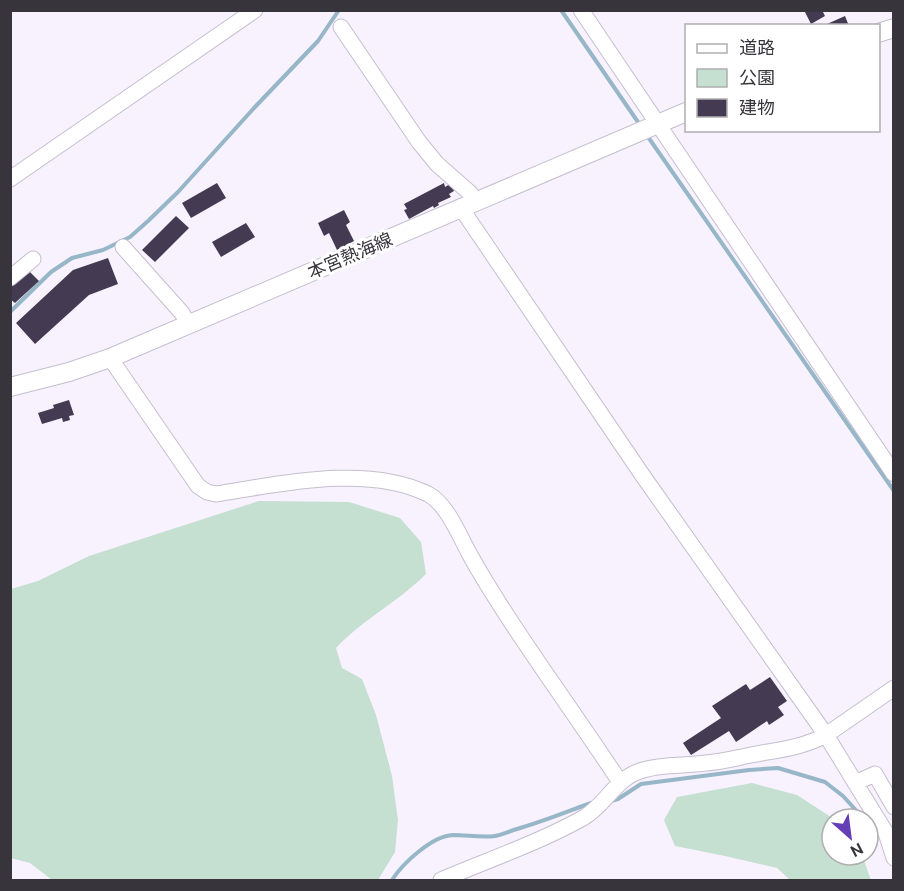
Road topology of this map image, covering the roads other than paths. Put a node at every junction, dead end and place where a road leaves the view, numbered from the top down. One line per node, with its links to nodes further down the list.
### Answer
1 (255, 10): 6 (street)
2 (581, 10): 5 (street)
3 (341, 27): 7 (street)
4 (685, 113): 5 (main road, 本宮熱海線)
5 (658, 124): 7 (main road, 本宮熱海線); 14 (street)
6 (10, 179)
7 (469, 205): 11 (main road, 本宮熱海線); 16 (street)
8 (123, 247): 11 (street)
9 (33, 259): 10 (street)
10 (10, 278)
11 (188, 324): 12 (main road, 本宮熱海線)
12 (110, 358): 13 (main road, 本宮熱海線); 17 (street)
13 (10, 387)
14 (894, 474)
15 (894, 688): 16 (street)
16 (826, 735): 17 (street); 18 (street)
17 (620, 782): 21 (street)
18 (855, 783): 19 (street); 20 (street)
19 (894, 807)
20 (894, 858)
21 (441, 880)

